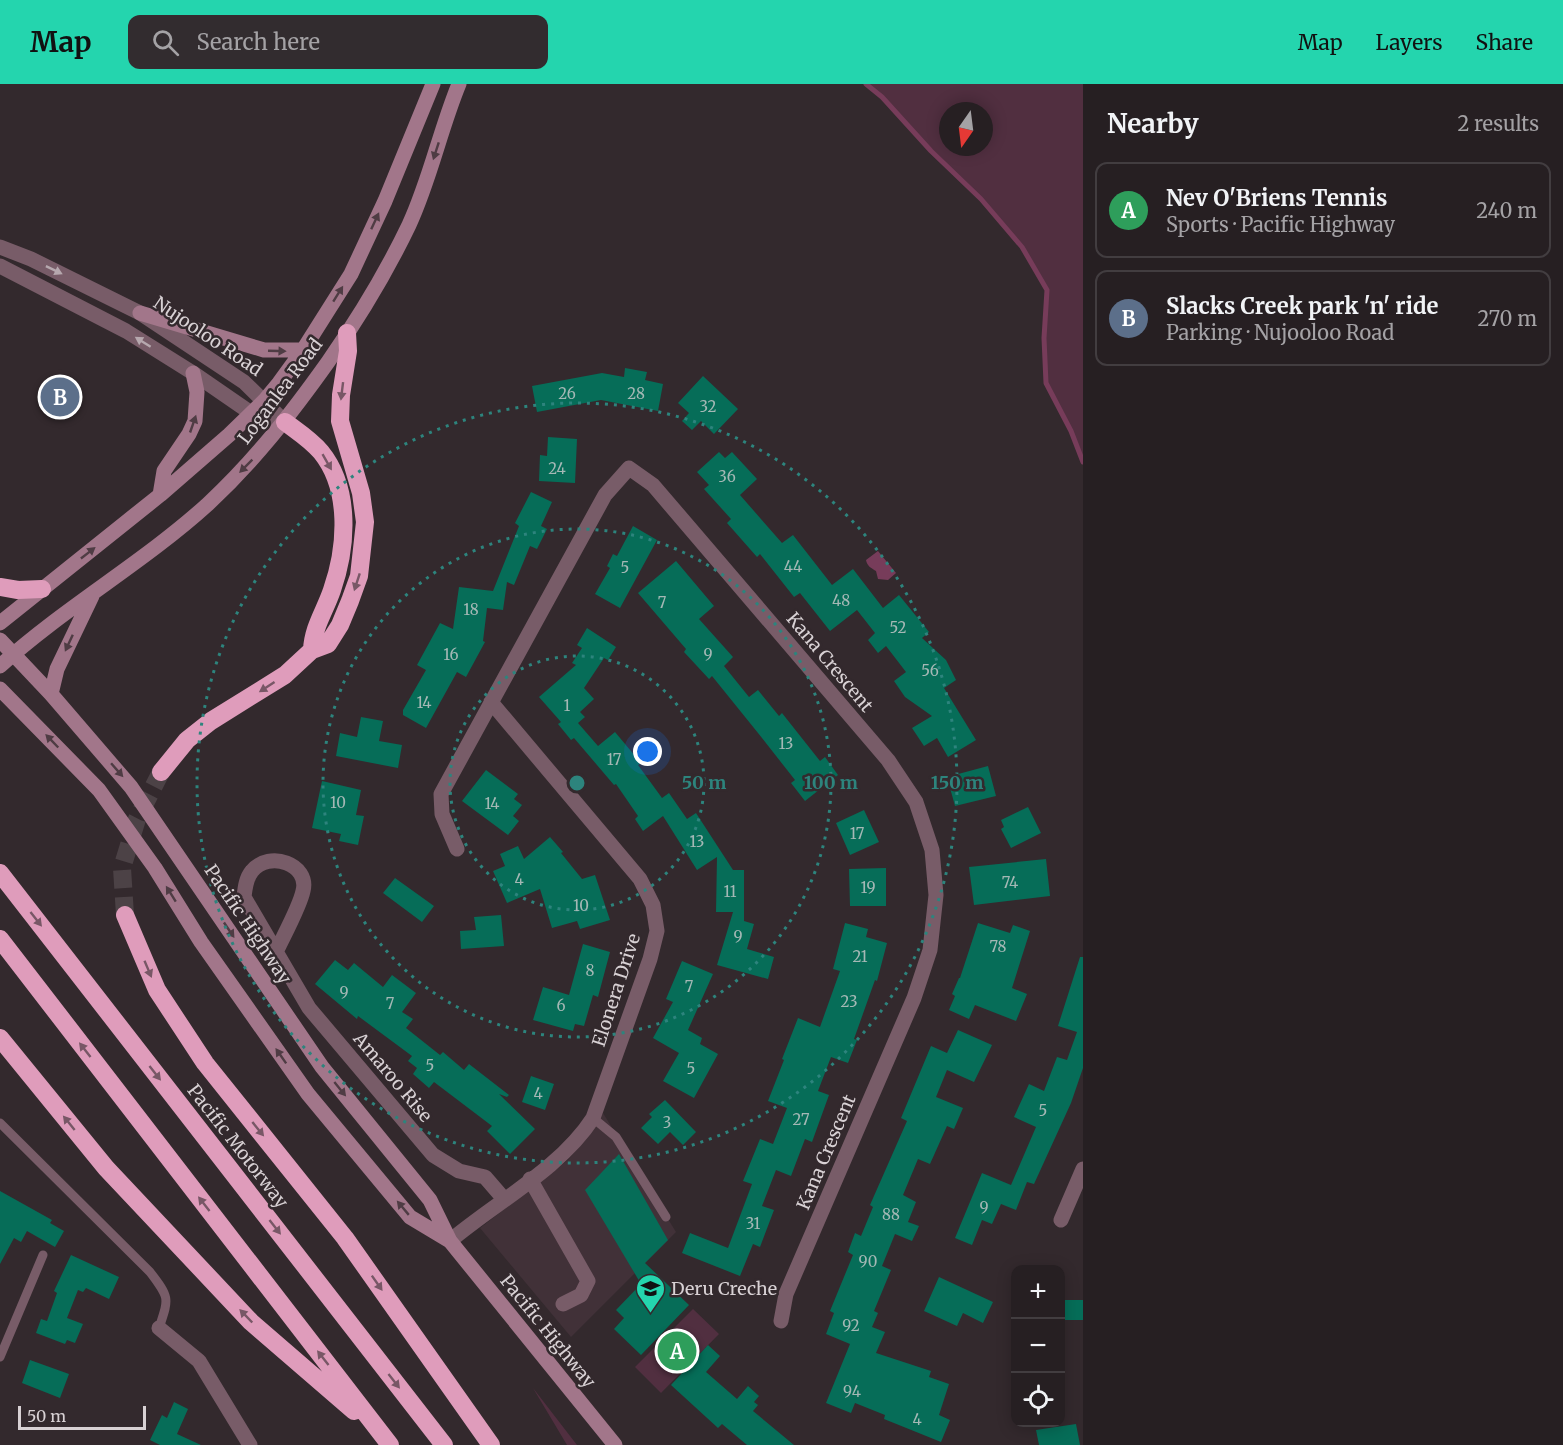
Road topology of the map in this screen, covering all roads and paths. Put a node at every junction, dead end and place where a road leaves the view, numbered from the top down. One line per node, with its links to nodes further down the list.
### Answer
1 (433, 85): 7 (main road, Loganlea Road, one-way to 1)
2 (457, 90): 6 (main road, Loganlea Road, one-way to 6)
3 (0, 247): 5 (street, Nujooloo Road, one-way to 5)
4 (0, 266): 8 (street, one-way to 4)
5 (140, 313): 7 (main road, one-way to 7); 9 (street, Nujooloo Road)
6 (348, 333): 11 (main road, Loganlea Road); 18 (highway, one-way to 18)
7 (303, 350): 9 (main road, Loganlea Road)
8 (193, 373): 10 (street); 12 (main road, one-way to 8)
9 (264, 400): 10 (main road, Loganlea Road); 11 (street, Nujooloo Road)
10 (251, 413): 11 (street); 12 (main road, Loganlea Road)
11 (285, 422): 15 (main road, Loganlea Road, one-way to 15); 18 (highway, one-way to 18)
12 (160, 495): 14 (main road, Loganlea Road, one-way to 12)
13 (0, 587): 14 (highway)
14 (42, 589): 16 (main road, Loganlea Road)
15 (93, 593): 19 (main road, Loganlea Road); 22 (main road, one-way to 22)
16 (0, 623)
17 (0, 640): 19 (main road, Pacific Highway)
18 (312, 650): 24 (highway, one-way to 24)
19 (13, 654): 20 (main road, Loganlea Road); 22 (main road, Pacific Highway)
20 (0, 666)
21 (0, 689): 38 (main road, Pacific Highway, one-way to 21)
22 (51, 694): 38 (main road, Pacific Highway, one-way to 38)
23 (491, 702): 25 (street, Kana Crescent); 31 (street, Elonera Drive); 41 (street, Kana Crescent)
24 (161, 772)
25 (457, 849)
26 (0, 873): 46 (highway, Pacific Motorway, one-way to 46)
27 (125, 915): 47 (highway, one-way to 47)
28 (0, 939): 44 (highway, one-way to 28)
29 (277, 950): 29 (street, Amaroo Rise); 35 (street, Amaroo Rise)
30 (0, 1038): 44 (highway, one-way to 30)
31 (593, 1118): 34 (street, Elonera Drive); 36 (lane)
32 (0, 1123): 42 (lane)
33 (1083, 1169): 37 (street)
34 (530, 1179): 35 (street, Elonera Drive); 40 (street)
35 (504, 1199): 38 (street, Elonera Drive)
36 (666, 1217)
37 (1061, 1220)
38 (450, 1241): 48 (main road, Pacific Highway)
39 (43, 1255): 43 (lane)
40 (563, 1304)
41 (781, 1321)
42 (159, 1328): 45 (street)
43 (0, 1357)
44 (388, 1442)
45 (250, 1445)
46 (444, 1445)
47 (491, 1445)
48 (615, 1445)

